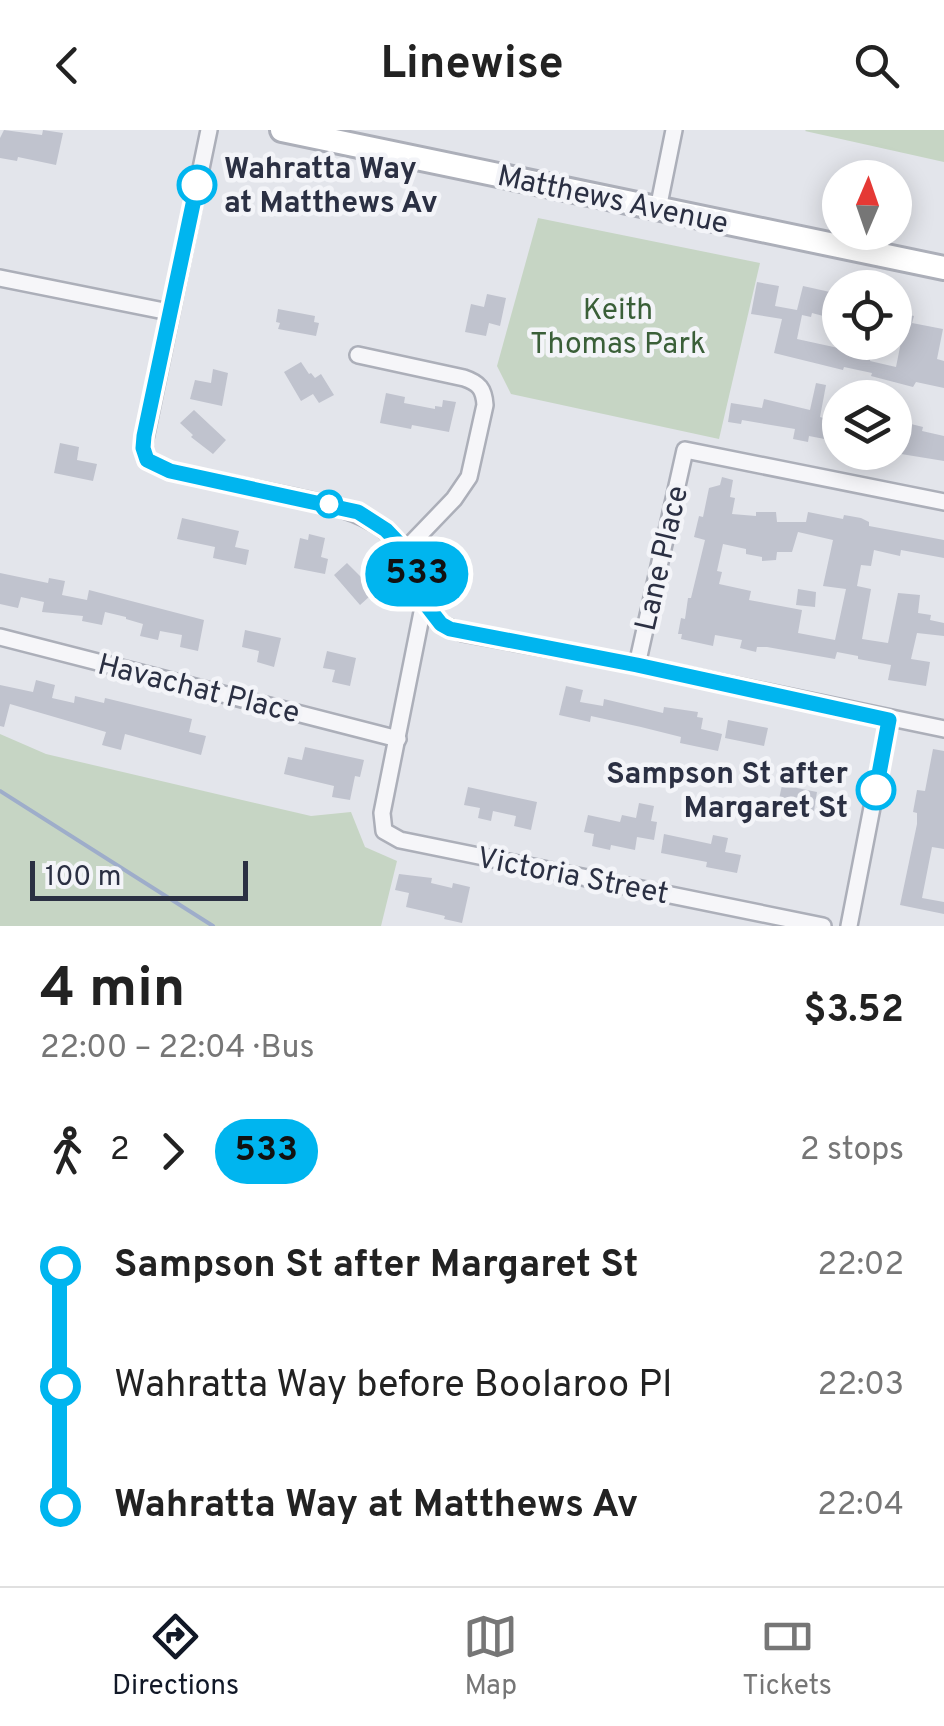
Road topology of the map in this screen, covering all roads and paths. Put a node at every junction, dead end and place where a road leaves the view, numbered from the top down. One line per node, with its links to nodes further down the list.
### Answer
1 (209, 130): 7 (street)
2 (282, 130): 4 (street, Matthews Avenue)
3 (674, 130): 4 (street)
4 (658, 209): 5 (street, Matthews Avenue)
5 (944, 268)
6 (0, 278): 7 (street)
7 (169, 312): 10 (street)
8 (358, 355): 10 (street)
9 (944, 502): 13 (street, Lane Place)
10 (405, 550): 11 (street)
11 (424, 602): 13 (street); 16 (street)
12 (0, 637): 16 (street, Havachat Place)
13 (637, 665): 14 (street)
14 (889, 720): 15 (street); 18 (street)
15 (944, 729)
16 (398, 739): 17 (street, Victoria Street)
17 (823, 926)
18 (850, 926)

